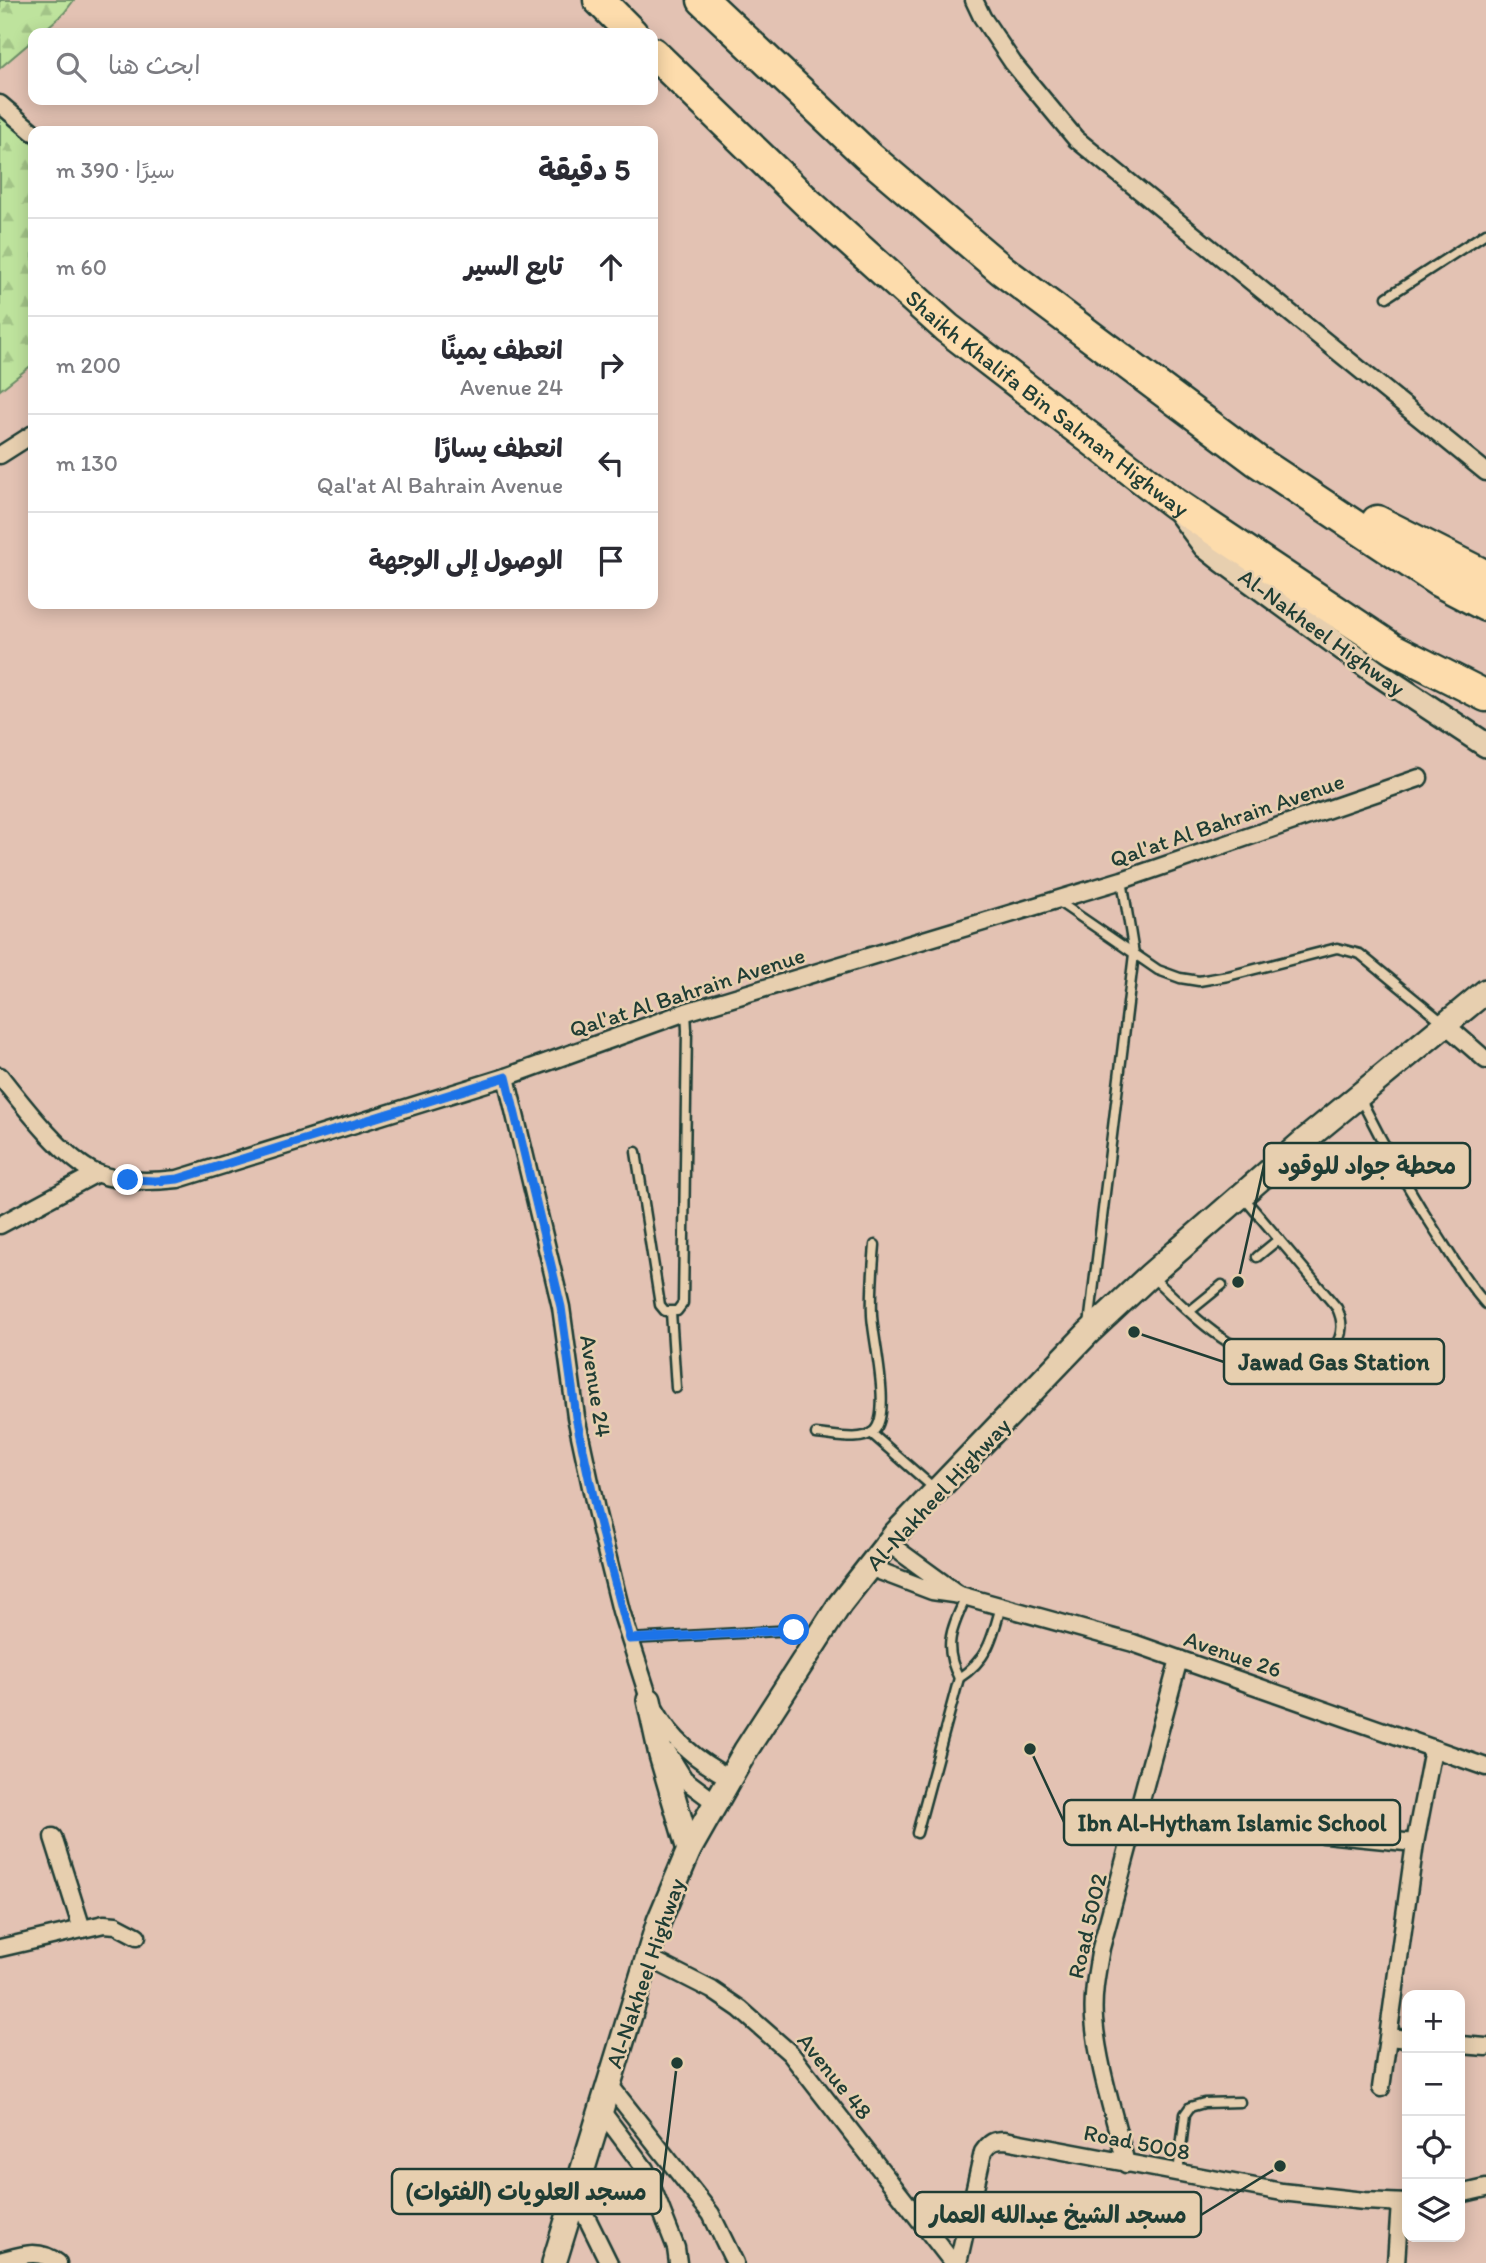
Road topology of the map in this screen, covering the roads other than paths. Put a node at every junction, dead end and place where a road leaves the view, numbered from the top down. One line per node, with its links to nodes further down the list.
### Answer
1 (599, 0): 6 (highway)
2 (703, 0): 14 (highway)
3 (965, 0): 5 (lane)
4 (974, 0): 5 (street)
5 (982, 17): 15 (street)
6 (627, 28)
7 (658, 58): 16 (highway, Shaikh Khalifa Bin Salman Highway)
8 (0, 104): 9 (street)
9 (28, 128)
10 (1486, 233): 11 (lane)
11 (1387, 297)
12 (28, 437): 13 (street)
13 (0, 455)
14 (1257, 461): 17 (highway); 18 (highway)
15 (1486, 472)
16 (1174, 503): 19 (highway, Shaikh Khalifa Bin Salman Highway); 22 (street, Al-Nakheel Highway)
17 (1486, 576)
18 (1486, 606)
19 (1405, 657): 20 (highway, Shaikh Khalifa Bin Salman Highway); 21 (highway)
20 (1486, 696)
21 (1486, 708)
22 (1486, 745)
23 (1419, 778): 24 (street, Qal'at Al Bahrain Avenue)
24 (1122, 880): 25 (street, Qal'at Al Bahrain Avenue); 26 (lane)
25 (1056, 901): 26 (lane); 28 (street, Qal'at Al Bahrain Avenue)
26 (1134, 954): 29 (lane); 46 (lane)
27 (1486, 992): 29 (street, Al-Nakheel Highway)
28 (686, 1012): 32 (street, Qal'at Al Bahrain Avenue); 45 (lane)
29 (1446, 1025): 30 (street); 33 (street, Al-Nakheel Highway)
30 (1486, 1060)
31 (0, 1076): 35 (street, Qal'at Al Bahrain Avenue)
32 (506, 1077): 35 (street, Qal'at Al Bahrain Avenue); 55 (street, Avenue 24)
33 (1359, 1096): 36 (street, Al-Nakheel Highway); 43 (lane)
34 (636, 1152): 45 (lane)
35 (97, 1173): 37 (street)
36 (1242, 1195): 38 (lane); 41 (street, Al-Nakheel Highway)
37 (0, 1225)
38 (1279, 1239): 40 (lane); 44 (lane)
39 (875, 1245): 48 (lane)
40 (1256, 1257)
41 (1150, 1275): 44 (lane); 46 (street, Al-Nakheel Highway)
42 (1222, 1285): 44 (lane)
43 (1486, 1304)
44 (1190, 1311)
45 (671, 1312): 47 (lane)
46 (1088, 1333): 50 (street, Al-Nakheel Highway)
47 (676, 1388)
48 (872, 1433): 49 (lane); 50 (lane)
49 (817, 1434)
50 (937, 1491): 51 (street, Al-Nakheel Highway)
51 (888, 1542): 52 (street, Al-Nakheel Highway); 53 (street, Avenue 26)
52 (869, 1567): 53 (street, Avenue 26); 56 (street, Al-Nakheel Highway)
53 (963, 1596): 54 (street, Avenue 26); 58 (lane)
54 (1001, 1606): 57 (street, Avenue 26); 58 (lane)
55 (630, 1639): 56 (lane); 59 (street, Avenue 24)
56 (816, 1642): 62 (street, Al-Nakheel Highway)
57 (1179, 1659): 60 (street, Avenue 26); 64 (street, Road 5002)
58 (959, 1678): 65 (lane)
59 (649, 1700): 62 (street, Avenue 24); 63 (street, Avenue 24); 68 (street)
60 (1433, 1748): 61 (street, Avenue 26); 67 (street)
61 (1486, 1766)
62 (730, 1777): 63 (street, Al-Nakheel Highway)
63 (716, 1803): 68 (street, Al-Nakheel Highway)
64 (1137, 1815): 67 (street); 81 (street, Road 5002)
65 (917, 1833)
66 (53, 1837): 69 (street)
67 (1415, 1843): 73 (street)
68 (689, 1850): 72 (street, Al-Nakheel Highway)
69 (82, 1929): 70 (street); 71 (street)
70 (137, 1936)
71 (0, 1948)
72 (647, 1956): 77 (street, Al-Nakheel Highway); 94 (street, Avenue 48)
73 (1389, 2037): 74 (street); 78 (street)
74 (1402, 2038)
75 (1465, 2045): 76 (street)
76 (1486, 2047)
77 (608, 2083): 80 (street, Al-Nakheel Highway); 93 (street)
78 (1381, 2088)
79 (1240, 2102): 82 (lane)
80 (600, 2109): 84 (street, Al-Nakheel Highway); 92 (street)
81 (1126, 2164): 82 (street, Road 5008); 94 (street, Road 5008)
82 (1178, 2173): 86 (street, Road 5008)
83 (1486, 2188): 85 (street)
84 (574, 2192): 90 (street, Al-Nakheel Highway); 91 (street)
85 (1465, 2193)
86 (1402, 2203)
87 (1402, 2218): 95 (street, Road 5008)
88 (0, 2261): 89 (street)
89 (58, 2263)
90 (554, 2263)
91 (609, 2263)
92 (678, 2263)
93 (735, 2263)
94 (955, 2263)
95 (1396, 2263)

